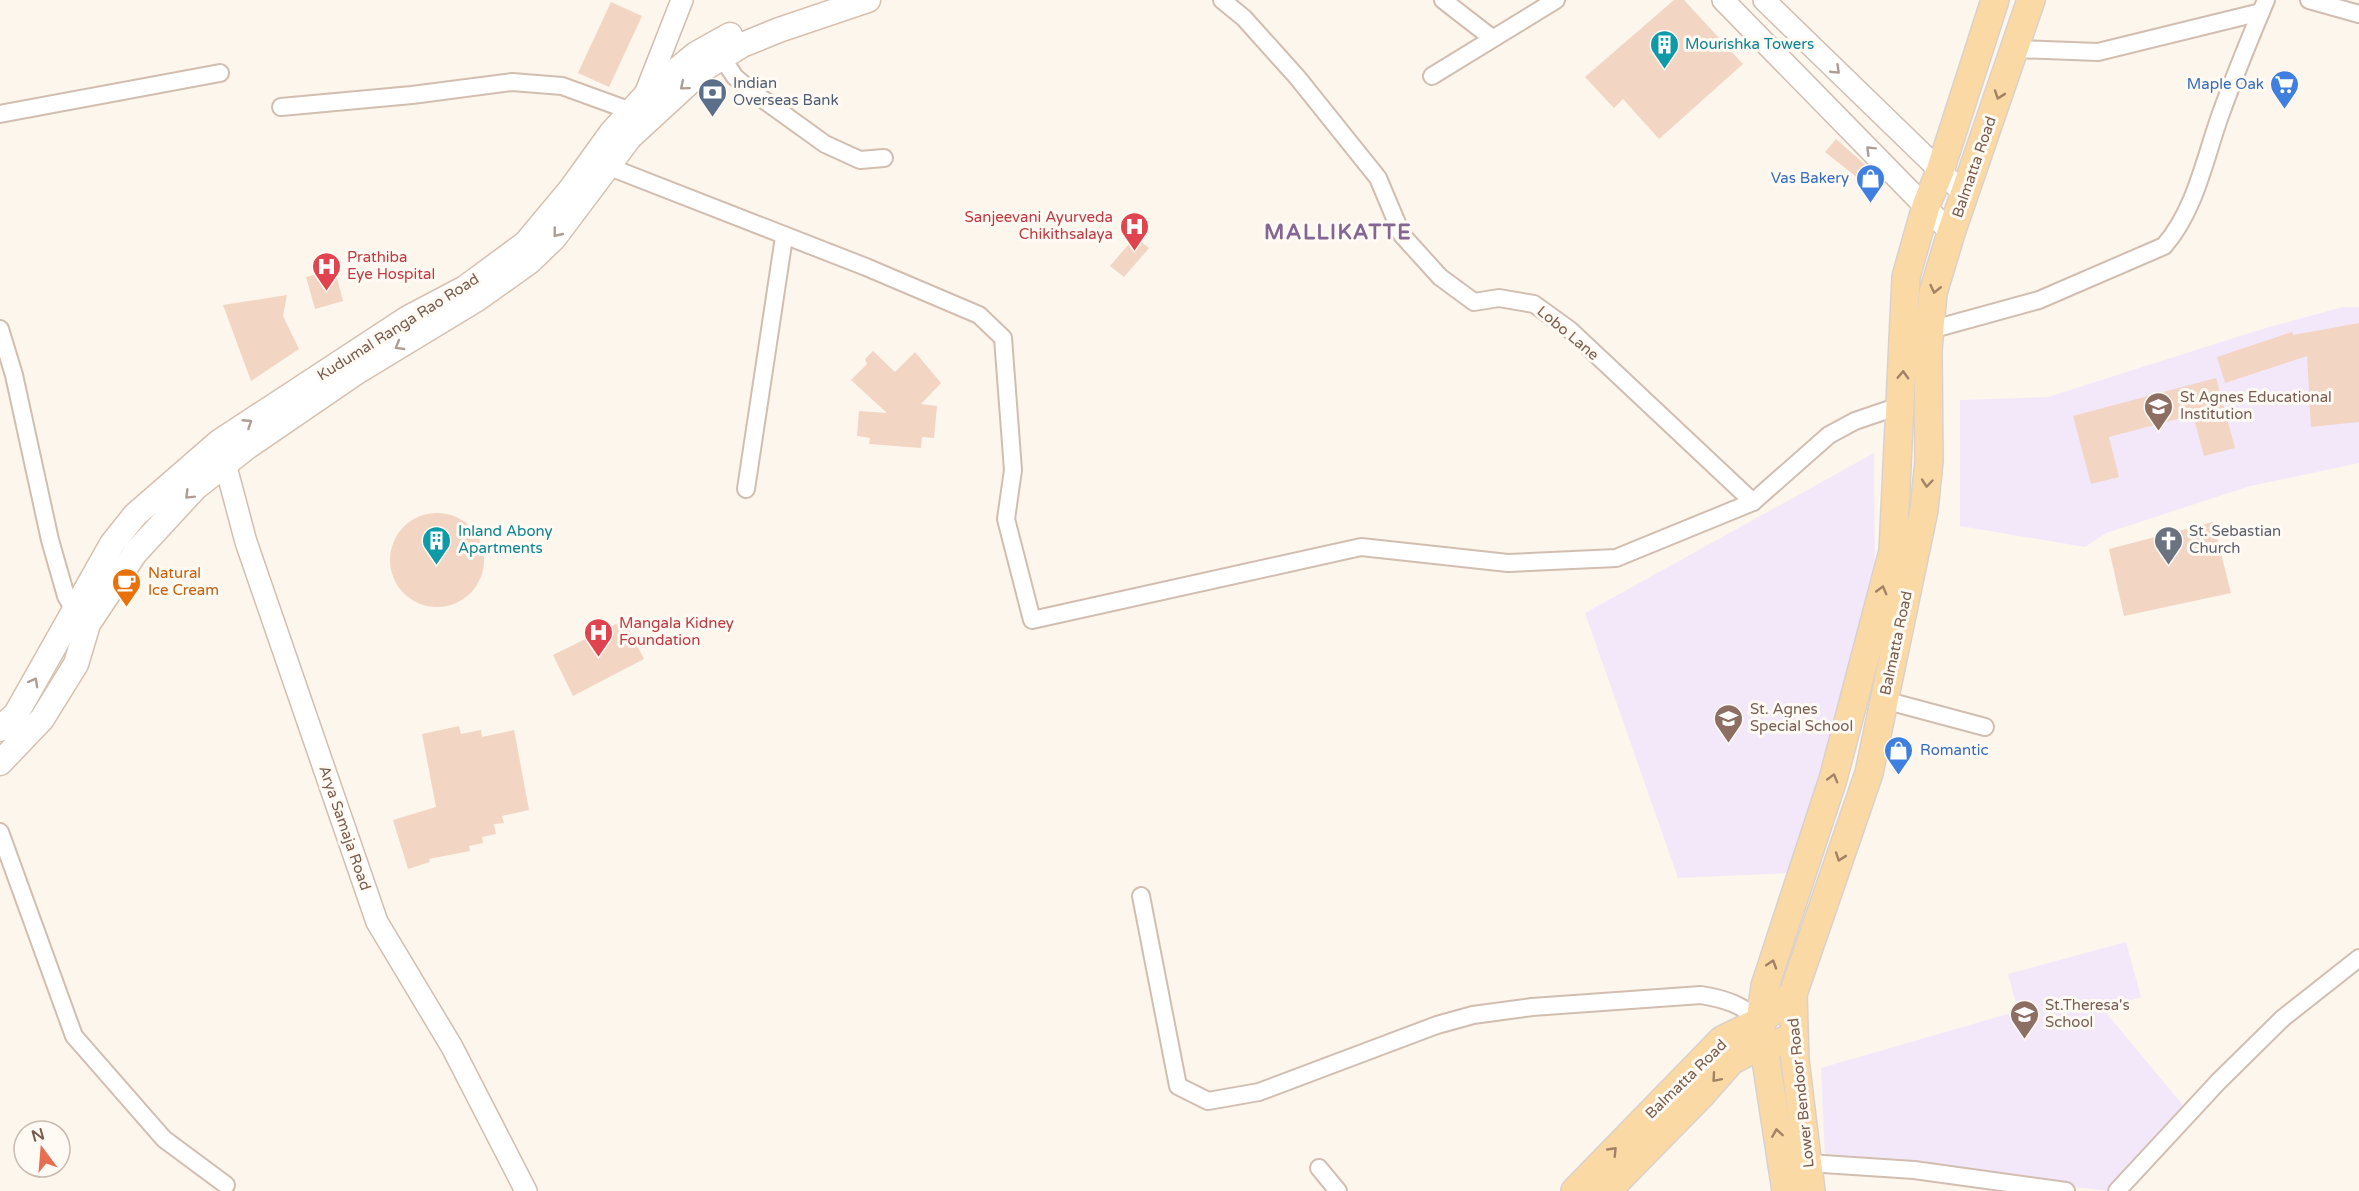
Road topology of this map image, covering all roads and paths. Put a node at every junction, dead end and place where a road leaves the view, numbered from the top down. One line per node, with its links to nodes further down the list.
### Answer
1 (682, 0): 20 (street)
2 (817, 0): 20 (main road, Kudumal Ranga Rao Road)
3 (868, 0): 16 (main road)
4 (1222, 0): 34 (street, Lobo Lane)
5 (1443, 0): 14 (street)
6 (1556, 0): 14 (street)
7 (1723, 0): 26 (street, one-way to 7)
8 (1764, 0): 24 (street, one-way to 24)
9 (1995, 0): 24 (main road)
10 (2031, 0): 15 (main road, Balmatta Road)
11 (2309, 0): 13 (street)
12 (2263, 6): 15 (street); 30 (street)
13 (2359, 14)
14 (1492, 38): 18 (street)
15 (2015, 49): 25 (main road, Balmatta Road, one-way to 25)
16 (722, 58): 20 (main road, one-way to 20); 22 (street)
17 (220, 73): 21 (street)
18 (1432, 76)
19 (281, 107): 20 (street)
20 (644, 111): 23 (main road); 32 (main road, Kudumal Ranga Rao Road, one-way to 20)
21 (0, 114)
22 (884, 158)
23 (607, 166): 28 (street); 32 (main road, one-way to 32)
24 (1941, 171): 25 (street); 26 (main road)
25 (1964, 194): 27 (main road, Balmatta Road)
26 (1926, 206): 27 (street); 31 (main road, one-way to 26)
27 (1950, 233): 30 (main road, Balmatta Road, one-way to 30)
28 (784, 237): 33 (street); 34 (street)
29 (0, 329): 35 (street)
30 (1930, 330): 36 (main road, Balmatta Road, one-way to 36)
31 (1902, 405): 34 (street); 44 (main road, one-way to 31)
32 (222, 453): 35 (main road, Kudumal Ranga Rao Road); 39 (main road, one-way to 39); 50 (street, Arya Samaja Road)
33 (746, 489)
34 (1753, 502)
35 (74, 610): 38 (main road, Kudumal Ranga Rao Road, one-way to 35)
36 (1884, 700): 37 (street); 43 (main road, Balmatta Road, one-way to 43)
37 (1985, 727)
38 (0, 729)
39 (0, 763)
40 (0, 832): 49 (street)
41 (1141, 896): 44 (street)
42 (2358, 963): 57 (street)
43 (1793, 994): 44 (main road, Balmatta Road); 45 (main road, Lower Bendoor Road)
44 (1760, 1021): 46 (main road); 52 (main road, Balmatta Road, one-way to 44)
45 (1794, 1038): 46 (main road, Balmatta Road); 47 (main road, Lower Bendoor Road)
46 (1764, 1047): 53 (main road, Balmatta Road, one-way to 53); 54 (main road, one-way to 46)
47 (1808, 1163): 55 (main road, Lower Bendoor Road); 56 (street)
48 (1319, 1168): 51 (street)
49 (226, 1185)
50 (526, 1191)
51 (1338, 1191)
52 (1575, 1191)
53 (1606, 1191)
54 (1786, 1191)
55 (1811, 1191)
56 (2066, 1191)
57 (2117, 1191)

